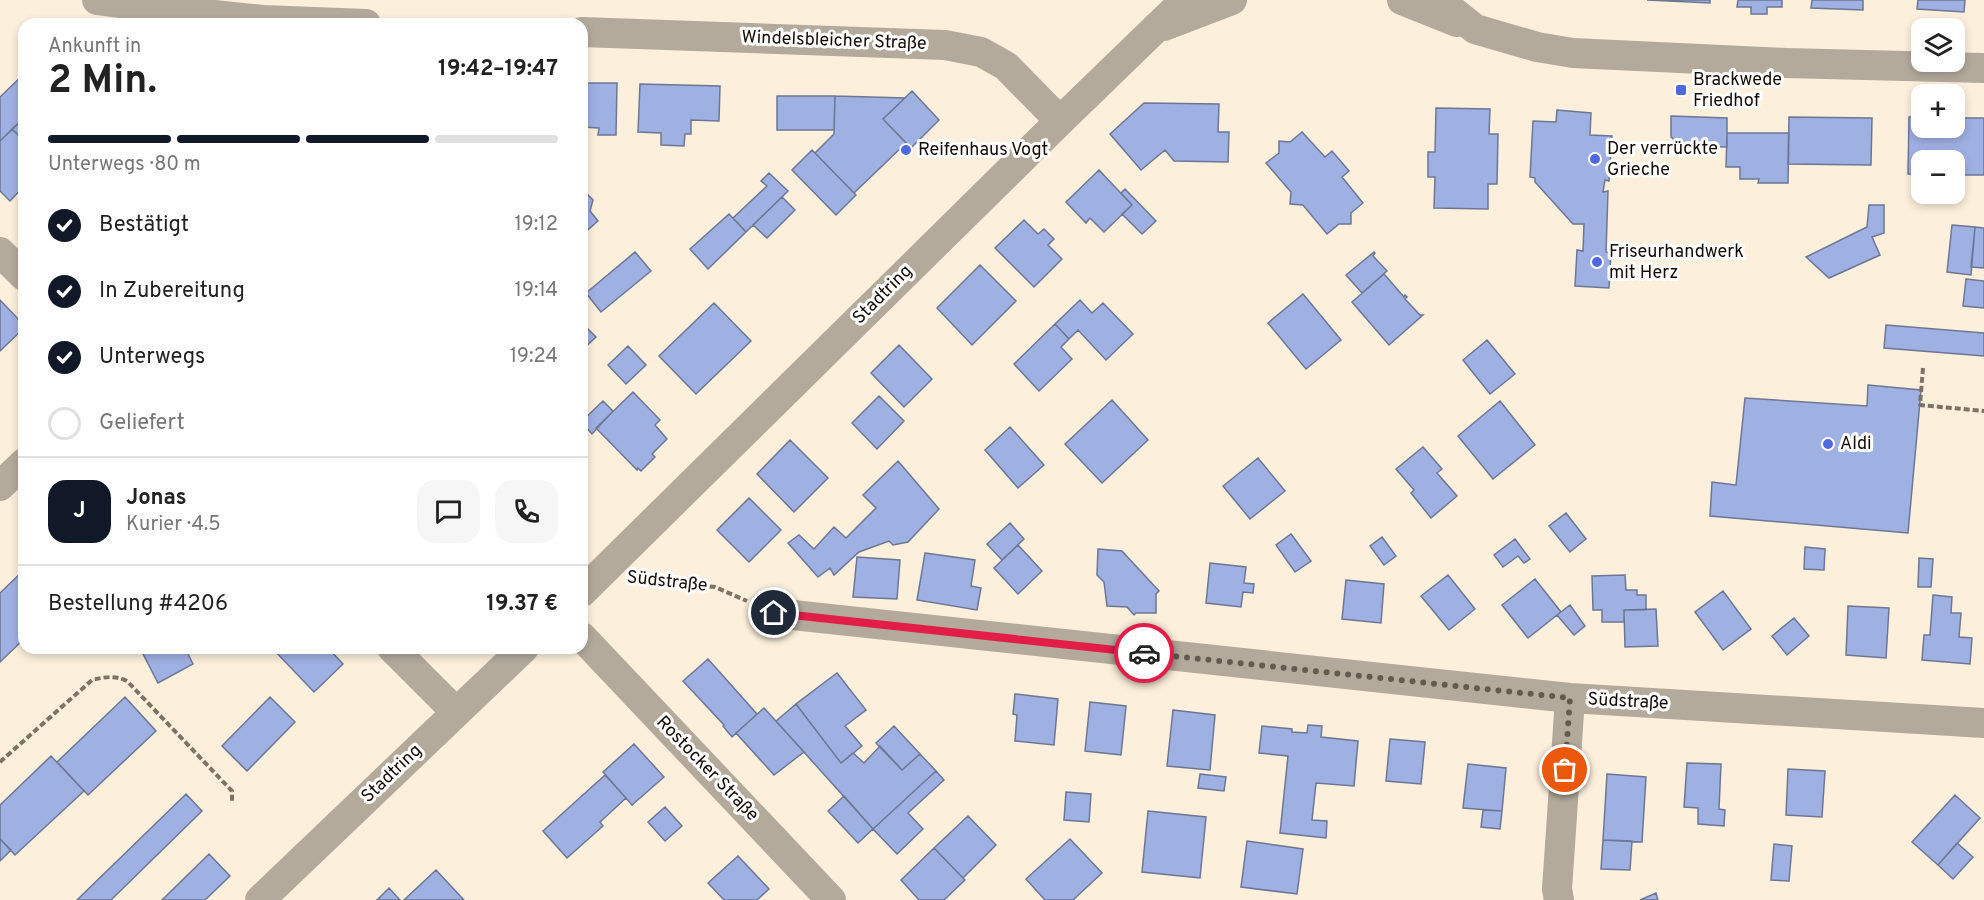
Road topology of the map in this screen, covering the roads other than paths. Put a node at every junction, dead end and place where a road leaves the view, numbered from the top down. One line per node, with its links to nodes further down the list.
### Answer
1 (97, 0): 6 (street)
2 (1185, 0): 7 (street, Stadtring)
3 (1232, 0): 7 (street)
4 (1402, 0): 8 (street)
5 (1438, 0): 8 (street)
6 (244, 18)
7 (1156, 29): 11 (street, Stadtring)
8 (1475, 29): 10 (street)
9 (588, 32): 11 (street, Windelsbleicher Straße)
10 (1984, 68)
11 (1060, 120): 16 (street, Stadtring)
12 (0, 252): 13 (street)
13 (18, 270)
14 (18, 469): 15 (street)
15 (0, 486)
16 (590, 583)
17 (774, 613): 21 (street, Südstraße)
18 (588, 643): 25 (street, Rostocker Straße)
19 (398, 654): 22 (street)
20 (518, 654): 22 (street, Stadtring)
21 (1570, 698): 23 (street, Südstraße); 26 (street)
22 (456, 712): 24 (street, Stadtring)
23 (1984, 723)
24 (260, 900)
25 (831, 900)
26 (1559, 900)

